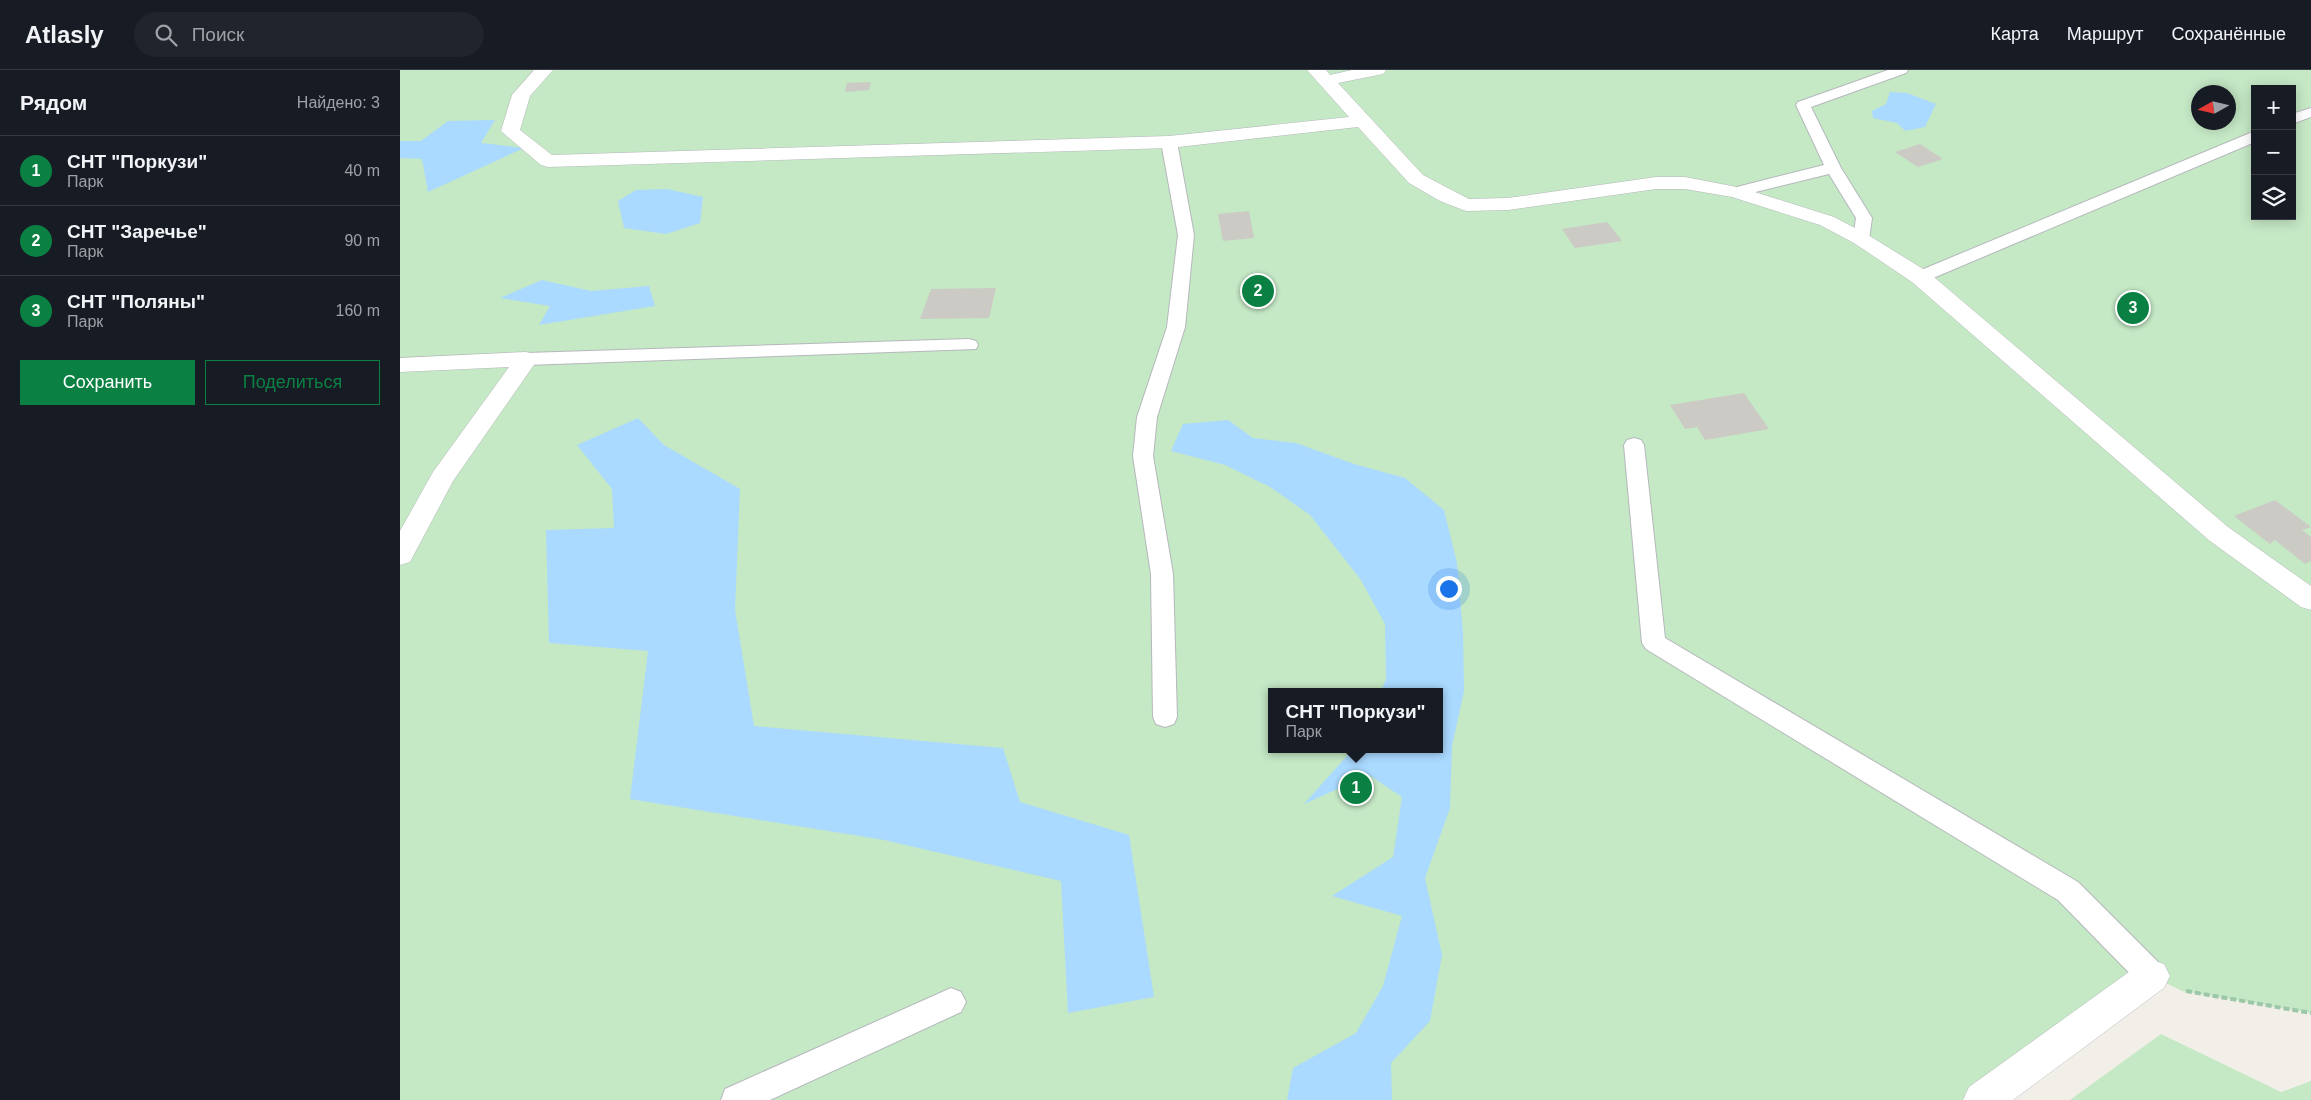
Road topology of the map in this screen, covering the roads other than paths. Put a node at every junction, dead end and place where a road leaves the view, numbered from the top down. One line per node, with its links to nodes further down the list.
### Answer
1 (544, 70): 9 (street)
2 (1377, 70): 4 (street)
3 (1901, 70): 10 (lane)
4 (1321, 76): 7 (street)
5 (2311, 112): 6 (lane)
6 (2296, 118)
7 (1363, 121): 9 (street); 11 (street)
8 (2251, 138): 13 (lane)
9 (1169, 142): 20 (lane)
10 (1833, 168): 11 (lane); 12 (lane)
11 (1735, 192): 12 (street)
12 (1861, 239): 13 (street)
13 (1920, 277): 19 (street)
14 (969, 345): 15 (lane)
15 (526, 359): 16 (street); 18 (street)
16 (400, 364)
17 (1634, 445): 21 (lane)
18 (400, 556)
19 (2311, 600)
20 (1164, 717)
21 (2152, 976): 24 (street)
22 (951, 1002): 23 (lane)
23 (736, 1100)
24 (1982, 1100)

